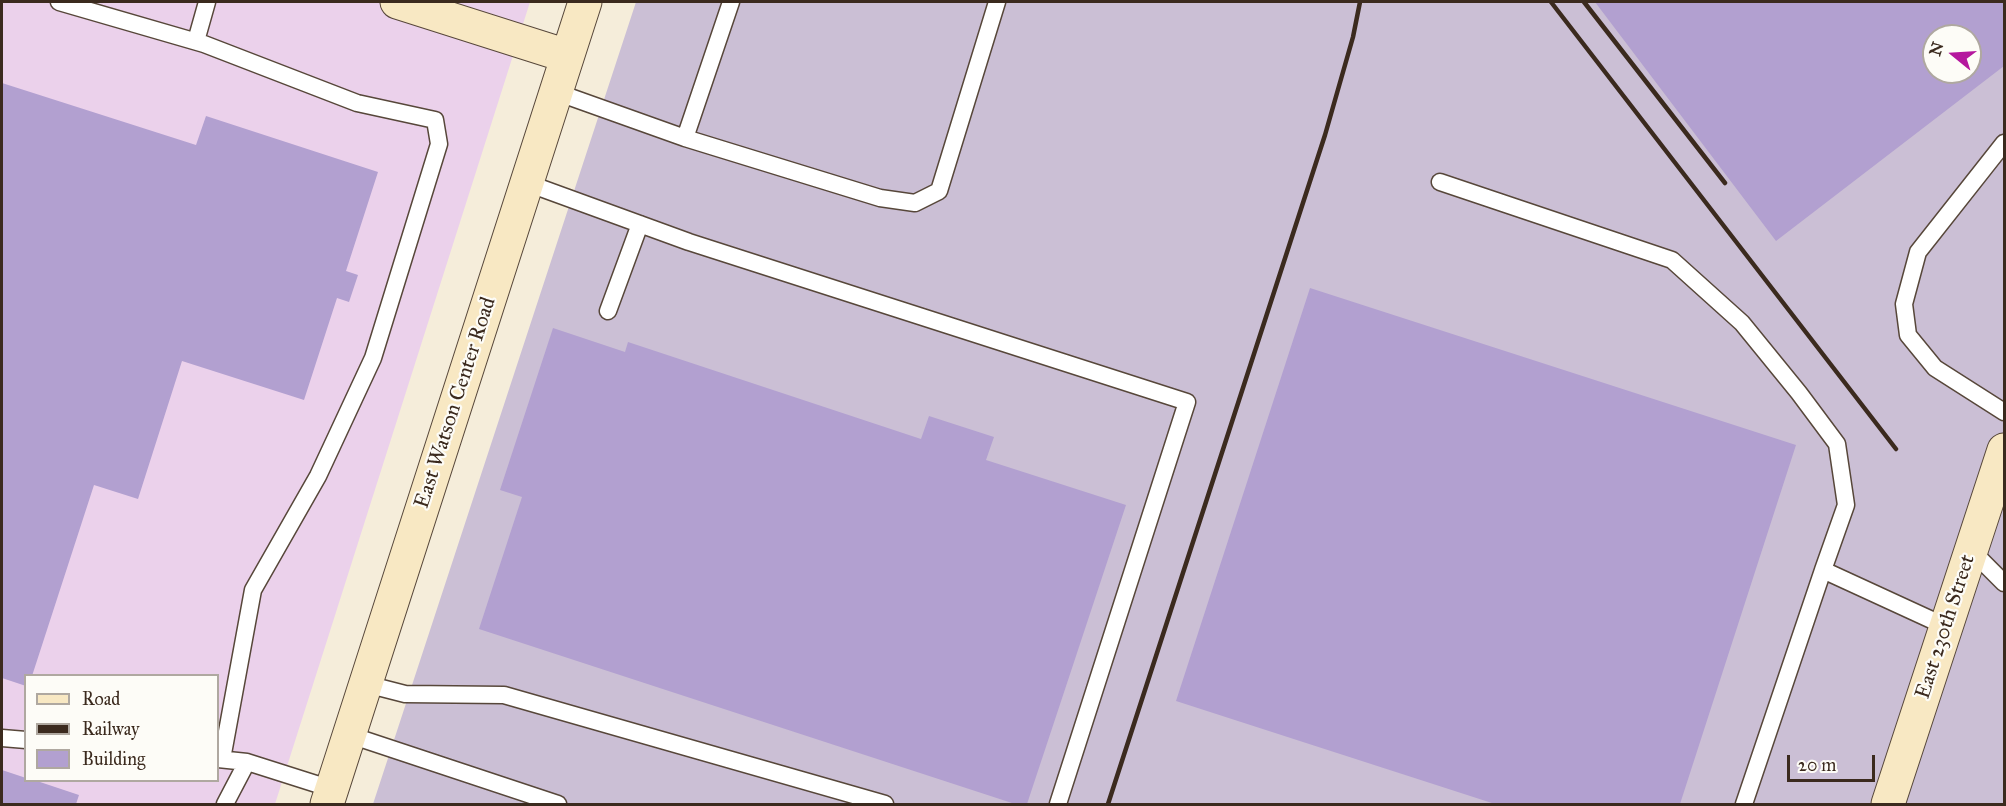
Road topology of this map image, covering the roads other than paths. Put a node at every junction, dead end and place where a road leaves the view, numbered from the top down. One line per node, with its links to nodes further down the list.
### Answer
1 (59, 2): 7 (lane)
2 (207, 2): 7 (lane)
3 (397, 2): 8 (street)
4 (585, 2): 8 (street, East Watson Center Road)
5 (731, 2): 10 (lane)
6 (997, 2): 10 (lane)
7 (196, 42): 26 (lane)
8 (567, 56): 9 (street, East Watson Center Road)
9 (556, 92): 10 (lane); 12 (street, East Watson Center Road)
10 (685, 138)
11 (2004, 143): 16 (lane)
12 (527, 183): 14 (lane); 22 (street, East Watson Center Road)
13 (1440, 183): 19 (lane)
14 (640, 224): 15 (lane); 32 (lane)
15 (608, 310)
16 (2004, 412)
17 (2004, 450): 18 (street, East 230th Street)
18 (1971, 550): 20 (lane); 21 (street, East 230th Street)
19 (1823, 570): 21 (lane); 33 (lane)
20 (2004, 583)
21 (1947, 627): 34 (street, East 230th Street)
22 (366, 684): 23 (street, East Watson Center Road); 31 (lane)
23 (350, 735): 28 (street, East Watson Center Road); 30 (lane)
24 (2, 738): 25 (lane)
25 (24, 740)
26 (220, 759): 27 (lane)
27 (247, 762): 28 (lane); 29 (lane)
28 (330, 797)
29 (225, 804)
30 (558, 804)
31 (885, 804)
32 (1058, 804)
33 (1744, 804)
34 (1888, 804)

